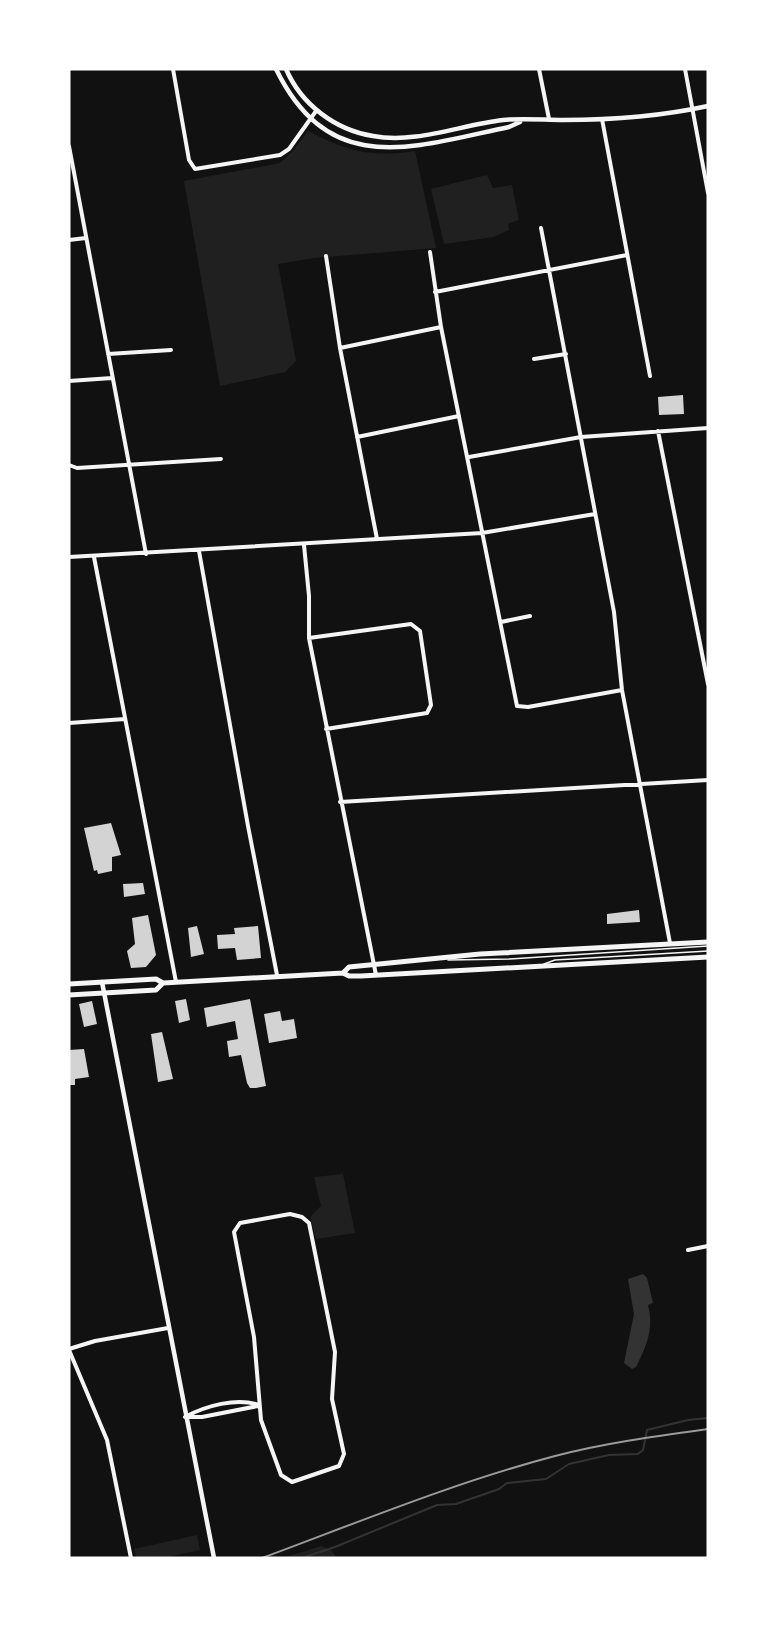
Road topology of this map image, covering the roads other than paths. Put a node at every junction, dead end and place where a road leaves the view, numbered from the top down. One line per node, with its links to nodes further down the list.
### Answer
1 (173, 69): 9 (street)
2 (276, 69): 9 (street)
3 (286, 69): 8 (street)
4 (539, 69): 10 (street)
5 (685, 69): 7 (street)
6 (708, 106): 7 (street)
7 (693, 110): 11 (street); 14 (street)
8 (316, 111): 9 (street); 12 (street)
9 (311, 119): 12 (street)
10 (549, 119): 11 (street); 12 (street)
11 (602, 119): 19 (street)
12 (522, 121)
13 (69, 146): 16 (street)
14 (708, 193)
15 (540, 228): 21 (street)
16 (86, 238): 17 (street); 26 (street)
17 (69, 240)
18 (430, 252): 22 (street)
19 (627, 255): 21 (street); 29 (street)
20 (326, 256): 24 (street)
21 (550, 272): 22 (street); 27 (street)
22 (435, 292): 23 (street)
23 (441, 327): 24 (street); 32 (street)
24 (340, 348): 35 (street)
25 (171, 350): 26 (street)
26 (108, 354): 30 (street)
27 (566, 354): 28 (street); 36 (street)
28 (534, 359)
29 (650, 376)
30 (112, 378): 31 (street); 40 (street)
31 (69, 381)
32 (459, 416): 35 (street); 37 (street)
33 (708, 428): 34 (street)
34 (658, 431): 36 (street); 52 (street)
35 (357, 437): 43 (street)
36 (581, 437): 37 (street); 41 (street)
37 (469, 457): 42 (street)
38 (221, 459): 40 (street)
39 (69, 465): 40 (street)
40 (129, 466): 46 (street)
41 (595, 514): 42 (street); 53 (street)
42 (482, 533): 43 (street); 50 (street)
43 (376, 539): 44 (street)
44 (304, 545): 45 (street); 51 (street)
45 (199, 551): 46 (street); 68 (street)
46 (146, 554): 48 (street)
47 (69, 556): 48 (street)
48 (94, 557): 54 (street)
49 (530, 616): 50 (street)
50 (501, 622): 53 (street)
51 (309, 638): 56 (street); 56 (street)
52 (708, 684)
53 (622, 690): 58 (street)
54 (125, 719): 55 (street); 71 (street)
55 (69, 723)
56 (326, 729): 59 (street)
57 (708, 780): 58 (street)
58 (639, 784): 59 (street); 60 (street)
59 (340, 802): 65 (street)
60 (670, 943): 61 (main road); 64 (main road)
61 (708, 944): 64 (lane)
62 (708, 951): 66 (lane)
63 (708, 957): 66 (main road)
64 (441, 958): 65 (main road)
65 (374, 964): 67 (main road); 69 (street)
66 (529, 968): 69 (main road)
67 (343, 972): 68 (main road); 69 (main road)
68 (277, 975): 71 (main road)
69 (376, 975)
70 (102, 982): 72 (main road); 73 (main road); 74 (street)
71 (176, 982): 72 (main road)
72 (163, 983): 74 (main road)
73 (69, 984)
74 (105, 993): 75 (main road); 78 (street)
75 (69, 995)
76 (708, 1246): 77 (street)
77 (688, 1250)
78 (168, 1328): 79 (street); 83 (street)
79 (69, 1349): 84 (street)
80 (223, 1405): 81 (street); 82 (street); 83 (street)
81 (259, 1405): 81 (street); 82 (street)
82 (225, 1413): 83 (street)
83 (185, 1417): 85 (street)
84 (131, 1558)
85 (214, 1558)

